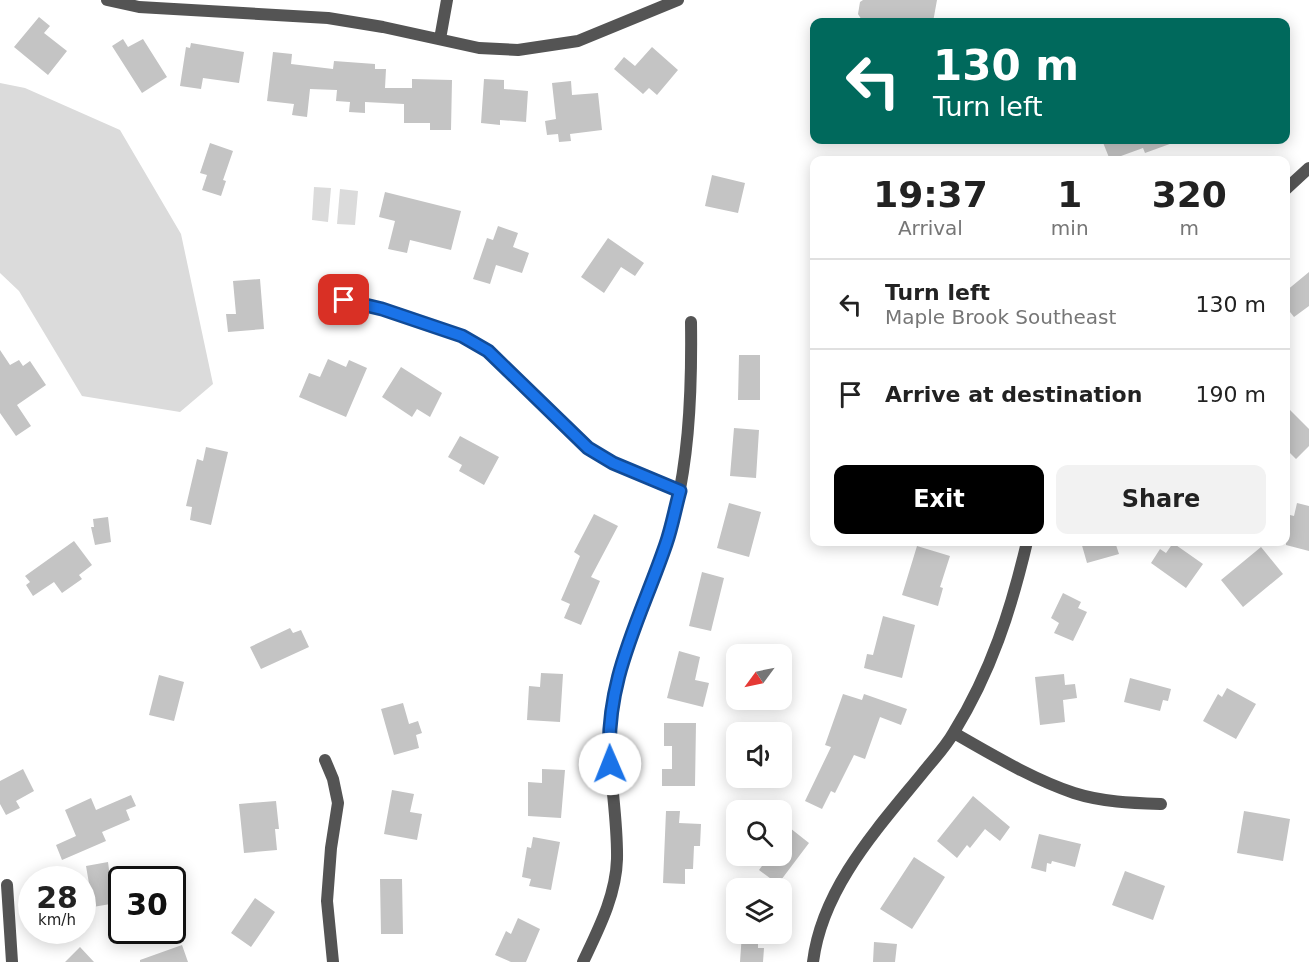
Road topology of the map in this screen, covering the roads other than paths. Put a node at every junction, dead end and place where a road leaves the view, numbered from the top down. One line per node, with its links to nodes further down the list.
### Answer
1 (107, 0): 4 (street)
2 (447, 0): 4 (street)
3 (678, 0): 4 (street)
4 (440, 39)
5 (1309, 168): 6 (street)
6 (1290, 185)
7 (344, 300): 9 (street)
8 (691, 322): 9 (street)
9 (680, 491): 17 (street)
10 (1026, 546): 11 (street)
11 (954, 733): 13 (street); 18 (street)
12 (325, 759): 16 (street)
13 (1161, 804)
14 (7, 885): 15 (street)
15 (12, 962)
16 (333, 962)
17 (584, 962)
18 (813, 962)

